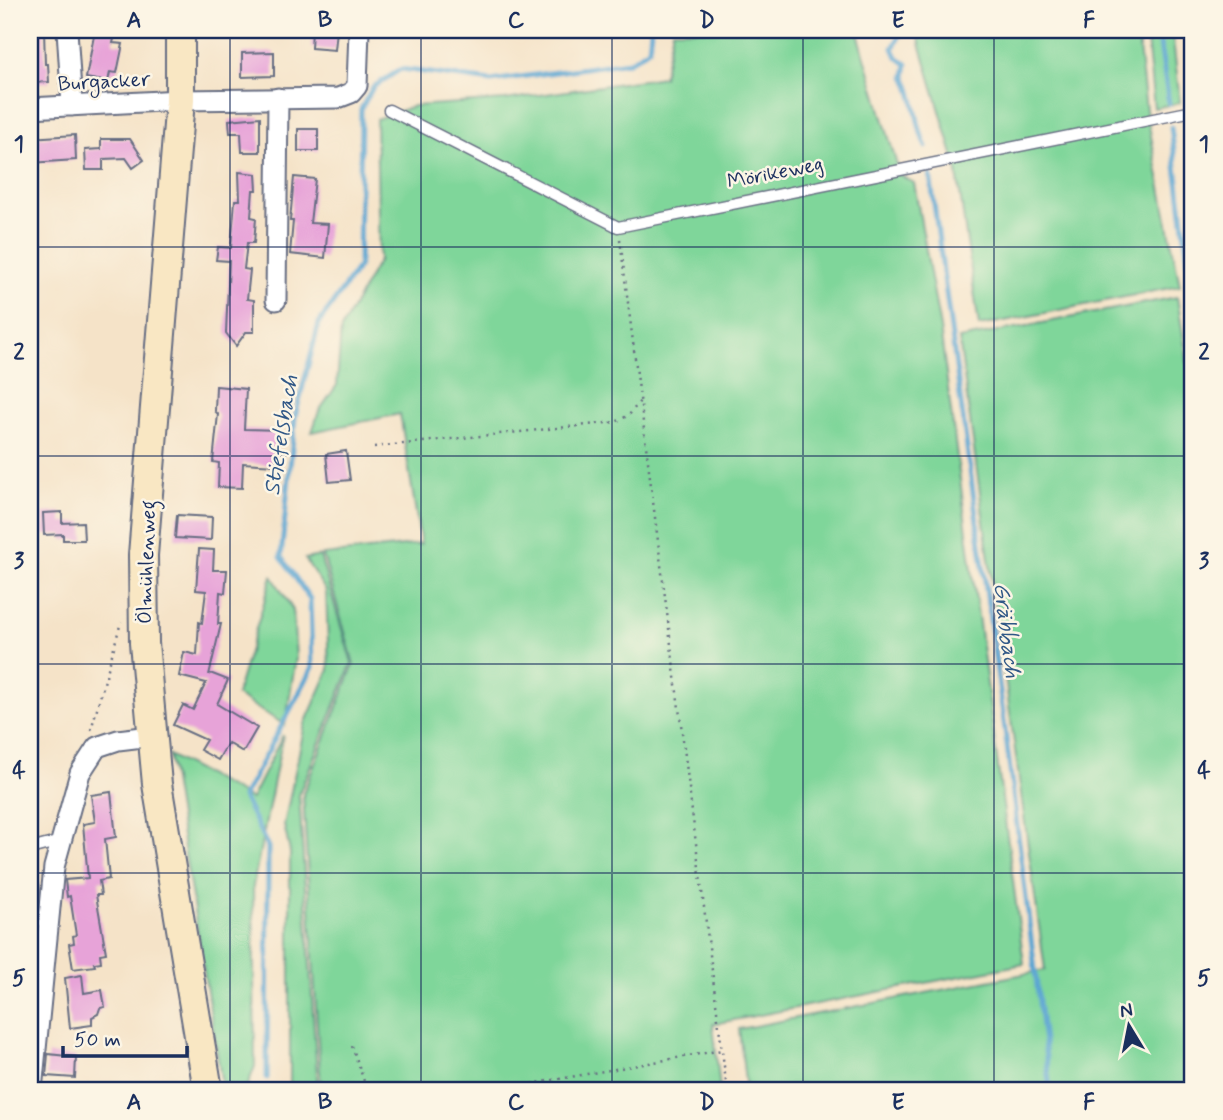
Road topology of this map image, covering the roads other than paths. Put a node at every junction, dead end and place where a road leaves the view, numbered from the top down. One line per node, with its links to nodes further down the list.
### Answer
1 (67, 30): 6 (street)
2 (180, 30): 5 (main road, Ölmühlenweg)
3 (359, 30): 4 (street)
4 (278, 98): 5 (street); 10 (street)
5 (180, 100): 6 (street, Burgacker); 11 (main road, Ölmühlenweg)
6 (72, 106): 7 (street, Burgacker)
7 (30, 107)
8 (389, 110): 9 (lane, Mörikeweg)
9 (1193, 111)
10 (276, 300)
11 (152, 736): 12 (street); 15 (main road, Ölmühlenweg)
12 (59, 844): 13 (lane); 14 (street)
13 (30, 849)
14 (32, 1090)
15 (208, 1090)

